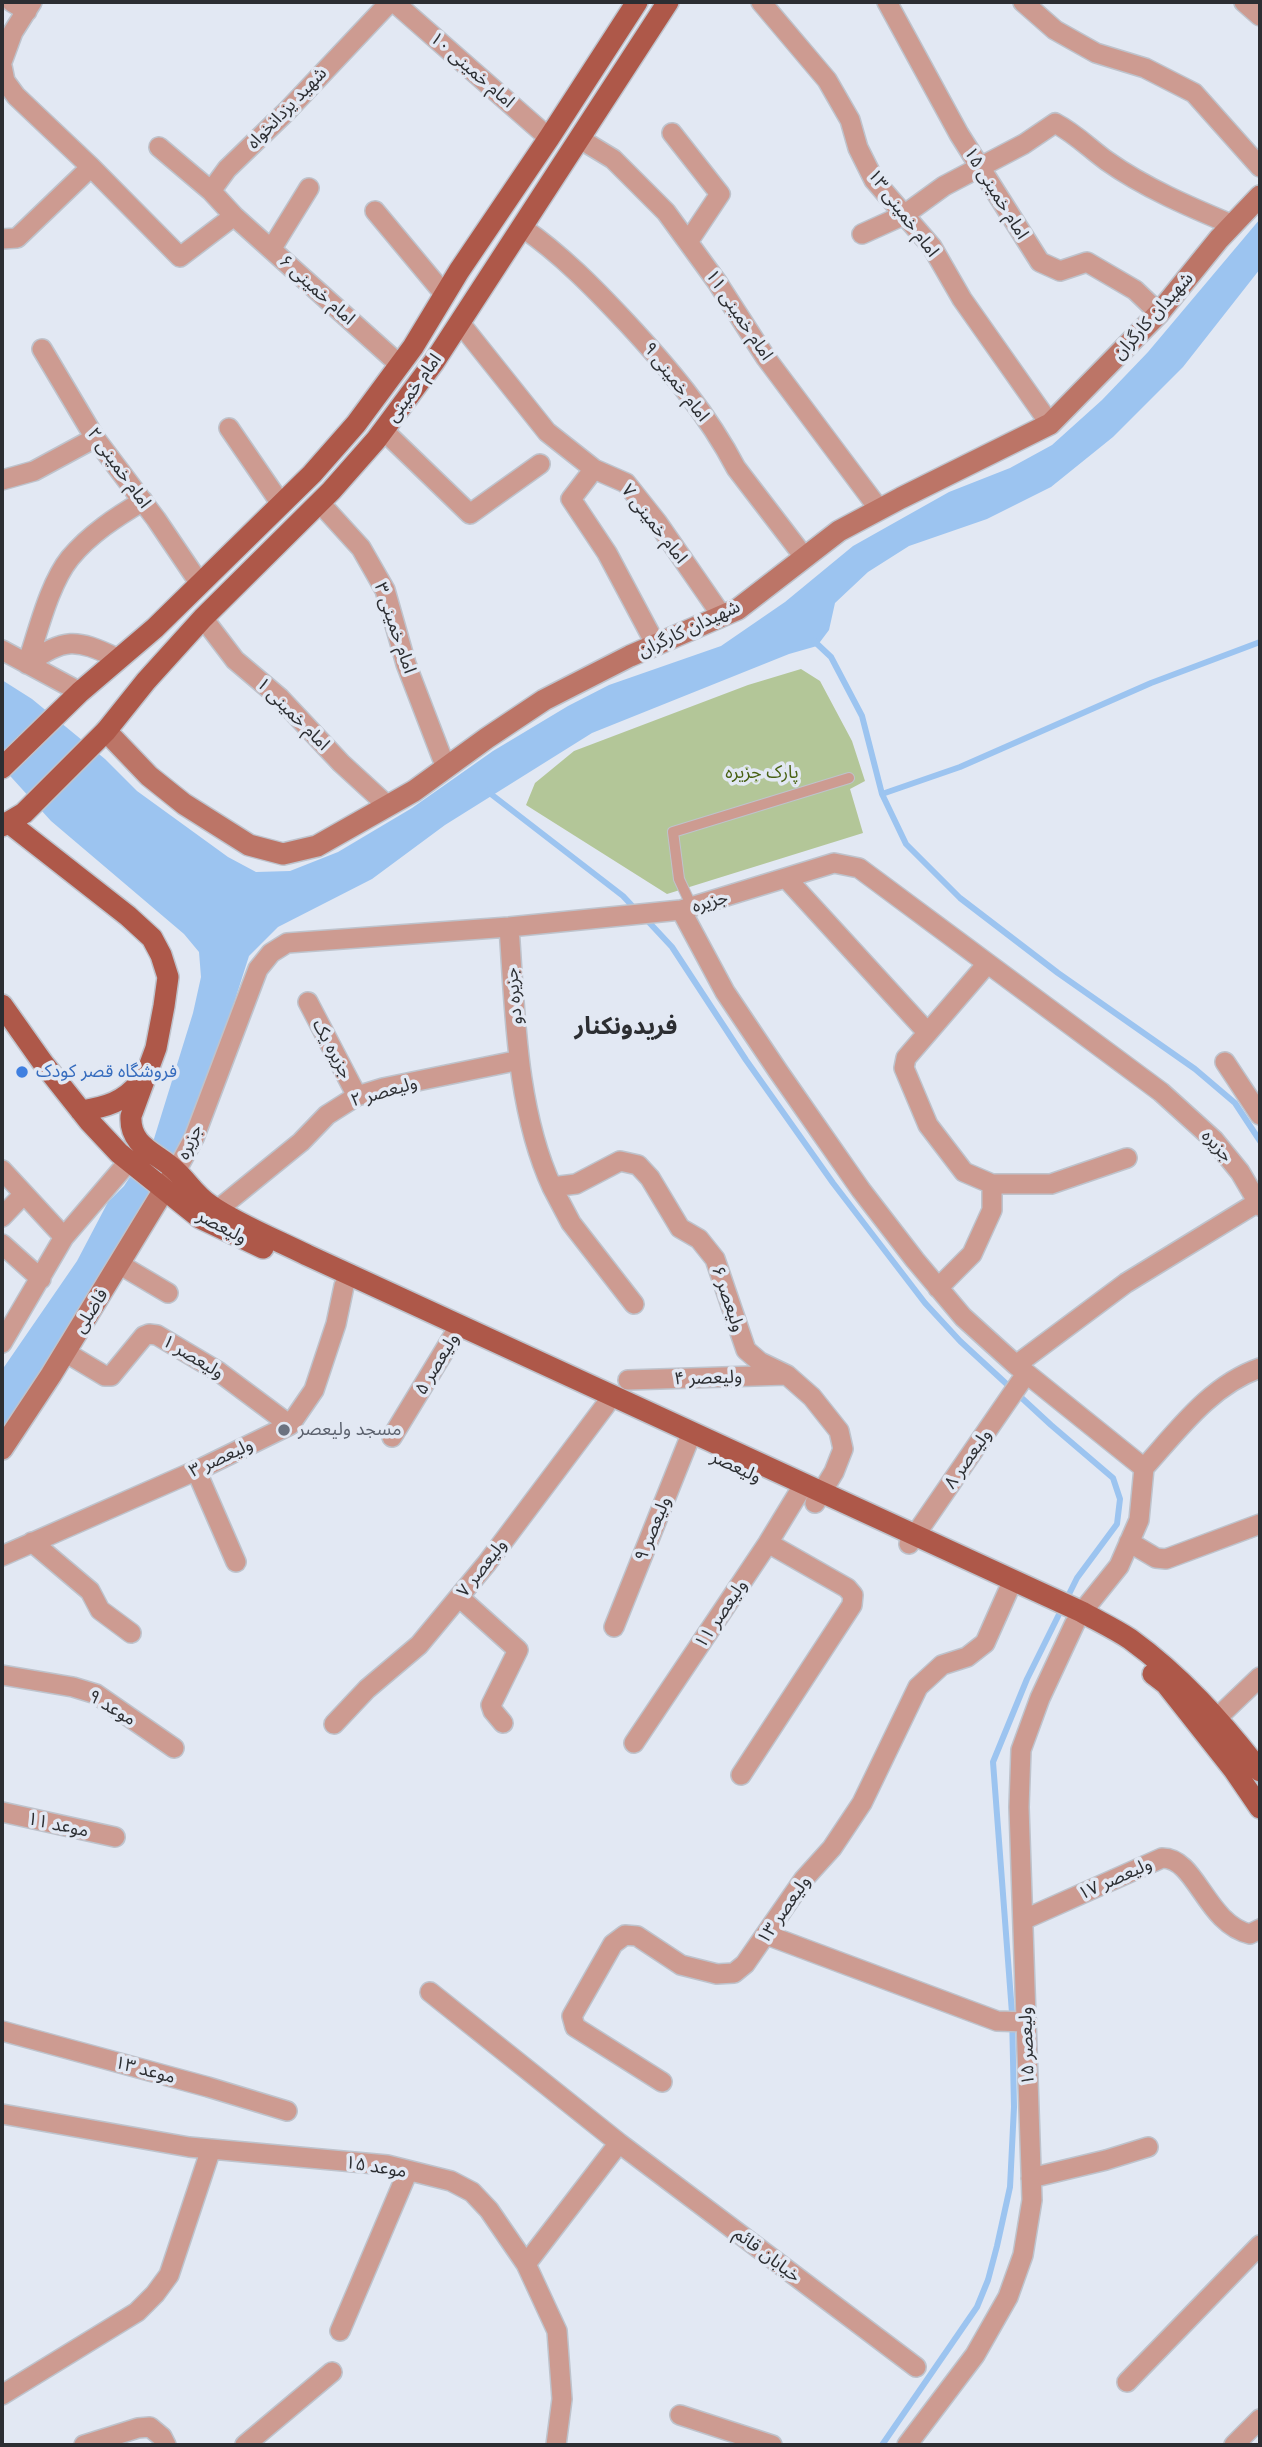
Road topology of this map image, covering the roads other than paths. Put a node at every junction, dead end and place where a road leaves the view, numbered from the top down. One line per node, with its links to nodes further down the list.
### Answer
1 (392, 2): 12 (street, امام خمینی ۱۰); 19 (street, شهید یزدانخواه)
2 (637, 2): 12 (main road, امام خمینی)
3 (668, 2): 13 (main road, امام خمینی)
4 (761, 2): 23 (street, امام خمینی ۱۳)
5 (887, 2): 17 (street, امام خمینی ۱۵)
6 (1023, 2): 16 (street)
7 (1244, 2): 9 (street)
8 (24, 5): 10 (street)
9 (1260, 16)
10 (3, 73): 15 (street)
11 (672, 133): 28 (street)
12 (550, 138): 30 (main road, امام خمینی)
13 (580, 139): 25 (main road, امام خمینی); 28 (street, امام خمینی ۱۱)
14 (159, 147): 19 (street)
15 (92, 167): 22 (street); 27 (street)
16 (1260, 167)
17 (981, 168): 23 (street); 24 (street); 33 (street, امام خمینی ۱۵)
18 (309, 188): 29 (street)
19 (211, 191): 22 (street)
20 (1260, 196): 24 (street, شهیدان کارگران)
21 (375, 211): 32 (street)
22 (234, 215): 29 (street, امام خمینی ۶)
23 (904, 215): 26 (street); 37 (street, امام خمینی ۱۳)
24 (1233, 225): 33 (street, شهیدان کارگران)
25 (523, 228): 31 (main road, امام خمینی); 48 (street, امام خمینی ۹)
26 (862, 234)
27 (2, 239)
28 (688, 242): 47 (street, امام خمینی ۱۱)
29 (272, 248): 36 (street, امام خمینی ۶)
30 (459, 271): 31 (main road); 32 (main road, امام خمینی)
31 (485, 286): 34 (main road, امام خمینی)
32 (445, 295): 36 (main road, امام خمینی)
33 (1159, 313): 37 (street, شهیدان کارگران)
34 (460, 323): 39 (main road, امام خمینی); 42 (street, امام خمینی ۷)
35 (42, 349): 40 (street, امام خمینی ۲)
36 (400, 365): 46 (main road, امام خمینی)
37 (1050, 424): 47 (street, شهیدان کارگران)
38 (229, 428): 46 (street)
39 (383, 430): 41 (street); 45 (main road, امام خمینی)
40 (95, 438): 43 (street); 44 (street, امام خمینی ۲)
41 (540, 464)
42 (594, 469): 50 (street, امام خمینی ۷); 52 (street)
43 (2, 480)
44 (143, 501): 49 (street, امام خمینی ۲); 55 (street)
45 (320, 503): 51 (main road, امام خمینی); 59 (street, امام خمینی ۳)
46 (281, 504): 49 (main road, امام خمینی)
47 (879, 509): 48 (street, شهیدان کارگران)
48 (805, 558): 50 (street, شهیدان کارگران)
49 (200, 584): 54 (main road, امام خمینی)
50 (722, 616): 52 (street, شهیدان کارگران)
51 (204, 618): 57 (main road, امام خمینی); 61 (street, امام خمینی ۱)
52 (656, 645): 59 (street, شهیدان کارگران)
53 (2, 650): 55 (street)
54 (117, 658): 55 (street); 56 (main road, امام خمینی)
55 (27, 664): 56 (street)
56 (80, 692): 58 (main road, امام خمینی)
57 (106, 731): 61 (street, شهیدان کارگران); 62 (main road, امام خمینی)
58 (2, 768)
59 (446, 768): 61 (street, شهیدان کارگران)
60 (849, 778): 64 (lane)
61 (388, 806)
62 (11, 820): 72 (main road)
63 (786, 878): 64 (street, جزیره); 66 (street, جزیره); 69 (street)
64 (686, 908): 65 (street, جزیره); 91 (street)
65 (509, 927): 71 (street, جزیره دو); 79 (street, جزیره)
66 (987, 964): 69 (street); 83 (street, جزیره)
67 (308, 1002): 73 (street, جزیره یک)
68 (2, 1005): 74 (main road)
69 (927, 1032): 80 (street)
70 (1225, 1062): 75 (street)
71 (520, 1065): 73 (street, ولیعصر ۲); 81 (street)
72 (146, 1075): 74 (main road); 76 (main road)
73 (357, 1096): 84 (street, ولیعصر ۲)
74 (81, 1111): 76 (main road)
75 (1260, 1115)
76 (137, 1158): 79 (main road, ولیعصر); 86 (street)
77 (1128, 1158): 80 (street)
78 (2, 1170): 82 (street)
79 (169, 1179): 84 (main road, ولیعصر); 88 (street, فاضلی)
80 (992, 1184): 91 (street)
81 (552, 1187): 93 (street); 99 (street, ولیعصر ۶)
82 (23, 1195): 85 (street); 86 (street)
83 (1259, 1204): 98 (street, ولیعصر ۸)
84 (211, 1215): 90 (main road, ولیعصر)
85 (2, 1217)
86 (64, 1237): 89 (street)
87 (2, 1244): 89 (street)
88 (120, 1264): 92 (street); 96 (street, فاضلی)
89 (41, 1279): 95 (street)
90 (347, 1280): 94 (main road, ولیعصر); 102 (street, ولیعصر ۳)
91 (938, 1287): 98 (street)
92 (168, 1293)
93 (634, 1304)
94 (457, 1331): 101 (main road, ولیعصر); 103 (street, ولیعصر ۵)
95 (5, 1332)
96 (65, 1352): 102 (street, ولیعصر ۱); 105 (street, فاضلی)
97 (1260, 1368): 106 (street)
98 (1021, 1373): 106 (street); 110 (street, ولیعصر ۸)
99 (787, 1376): 100 (street, ولیعصر ۴); 108 (street, ولیعصر ۶)
100 (628, 1380)
101 (608, 1401): 104 (main road, ولیعصر); 117 (street, ولیعصر ۷)
102 (290, 1424): 107 (street, ولیعصر ۳)
103 (392, 1437)
104 (690, 1438): 108 (main road, ولیعصر); 119 (street, ولیعصر ۹)
105 (2, 1450)
106 (1144, 1468): 112 (street, ولیعصر ۱۵)
107 (196, 1470): 111 (street, ولیعصر ۳); 115 (street)
108 (810, 1494): 110 (main road, ولیعصر); 113 (street, ولیعصر ۱۱)
109 (1260, 1524): 112 (street)
110 (913, 1539): 116 (main road, ولیعصر)
111 (32, 1542): 114 (street, ولیعصر ۳); 120 (street)
112 (1129, 1542): 118 (street, ولیعصر ۱۵)
113 (768, 1543): 126 (street, ولیعصر ۱۱); 129 (street)
114 (2, 1556)
115 (236, 1562)
116 (1011, 1586): 118 (main road, ولیعصر); 135 (street, ولیعصر ۱۳)
117 (459, 1597): 124 (street); 125 (street, ولیعصر ۷)
118 (1076, 1616): 123 (main road, ولیعصر); 130 (main road, ولیعصر); 133 (street, ولیعصر ۱۵)
119 (614, 1627)
120 (131, 1633)
121 (2, 1675): 127 (street, موعد ۹)
122 (1260, 1677): 123 (street)
123 (1217, 1718): 128 (main road, ولیعصر)
124 (503, 1723)
125 (334, 1724)
126 (635, 1742)
127 (174, 1748)
128 (1260, 1771)
129 (741, 1775)
130 (1260, 1808)
131 (2, 1812): 132 (street, موعد ۱۱)
132 (115, 1837)
133 (1023, 1920): 134 (street, ولیعصر ۱۷); 137 (street, ولیعصر ۱۵)
134 (1260, 1929)
135 (766, 1935): 137 (street); 139 (street, ولیعصر ۱۳)
136 (430, 1992): 142 (street, خیابان قائم)
137 (1026, 2022): 146 (street, ولیعصر ۱۵)
138 (2, 2031): 140 (street, موعد ۱۳)
139 (662, 2082)
140 (287, 2111)
141 (2, 2114): 144 (street, موعد ۱۵)
142 (619, 2143): 148 (street); 150 (street, خیابان قائم)
143 (1148, 2147): 146 (street)
144 (211, 2149): 145 (street, موعد ۱۵); 153 (street)
145 (408, 2171): 148 (street, موعد ۱۵); 149 (street)
146 (1031, 2178): 161 (street, ولیعصر ۱۵)
147 (1260, 2245): 152 (street)
148 (526, 2264): 159 (street, موعد ۱۵)
149 (340, 2331)
150 (916, 2367)
151 (332, 2372): 158 (street)
152 (1128, 2382)
153 (2, 2395)
154 (680, 2415): 160 (street)
155 (1260, 2419): 162 (street)
156 (84, 2445): 157 (street)
157 (166, 2445)
158 (245, 2445)
159 (556, 2445)
160 (772, 2445)
161 (907, 2445)
162 (1234, 2445)

